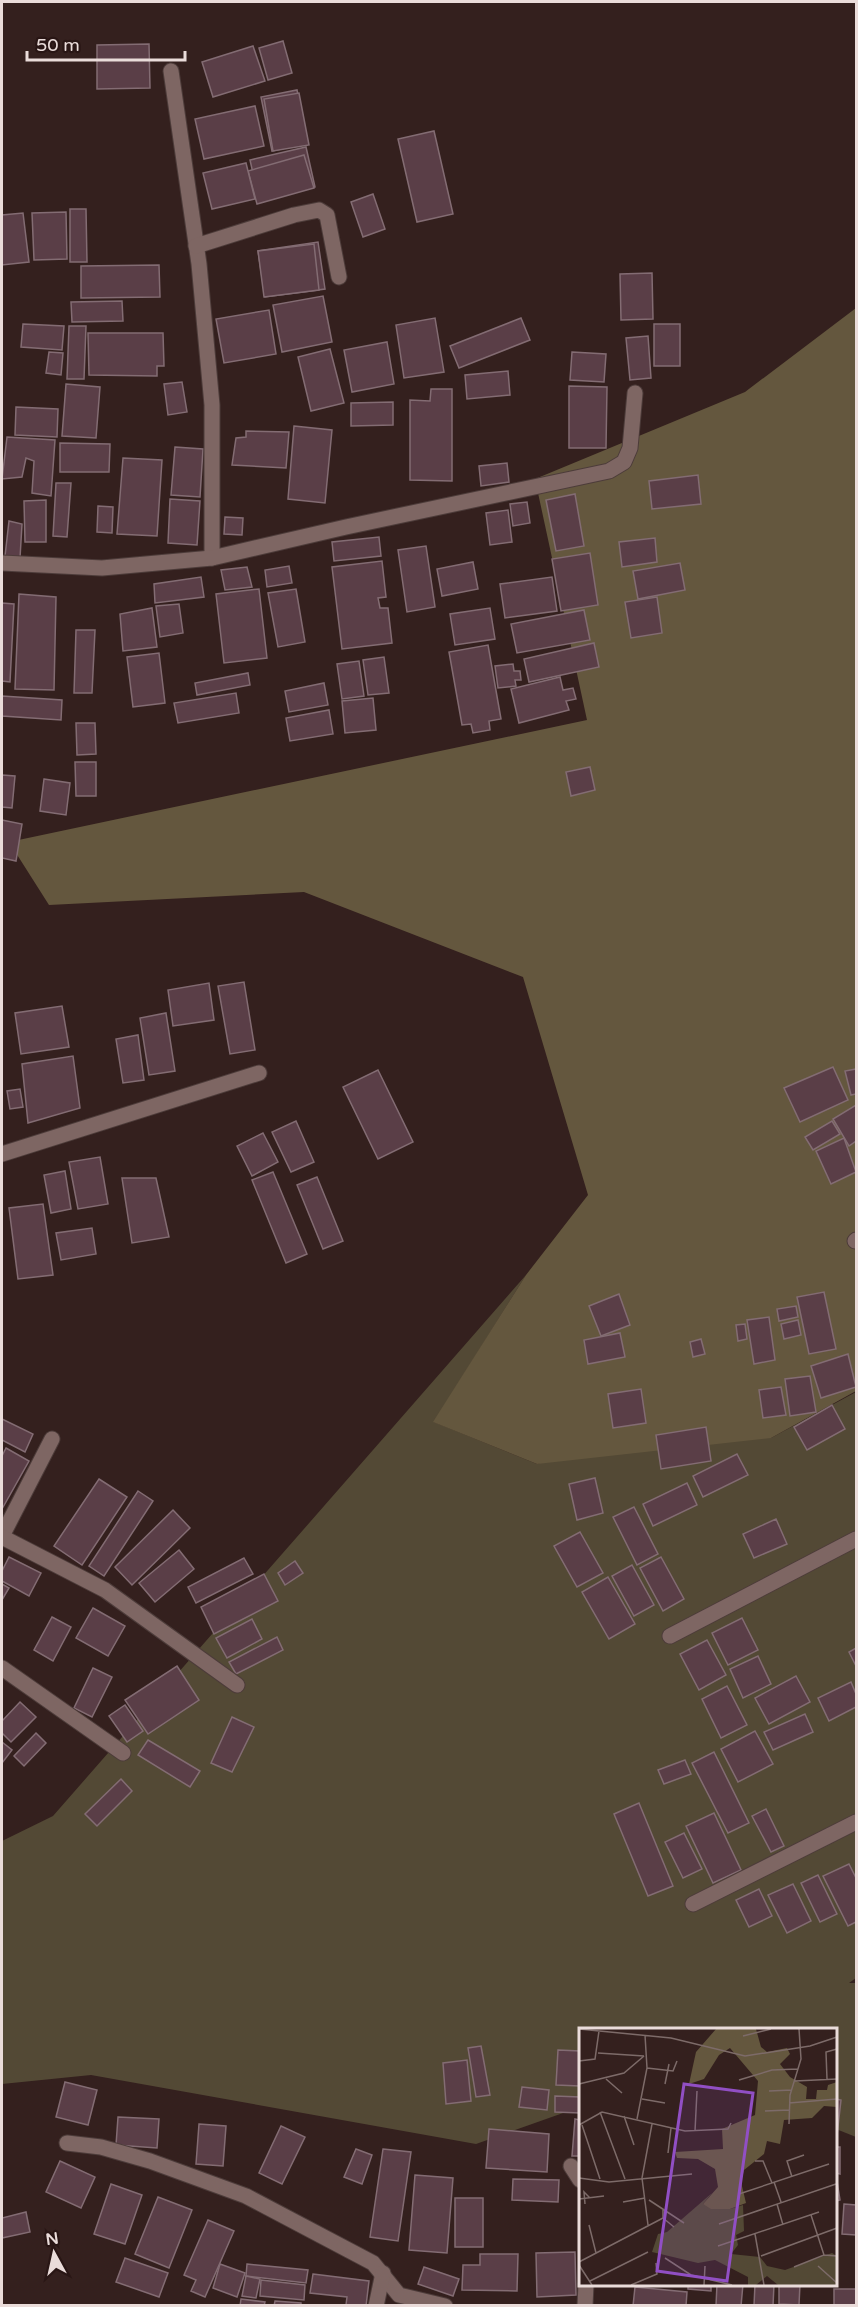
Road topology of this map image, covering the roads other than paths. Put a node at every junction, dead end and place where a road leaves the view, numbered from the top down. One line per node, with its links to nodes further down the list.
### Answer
1 (171, 71): 2 (street)
2 (196, 246): 3 (street); 5 (street)
3 (339, 277)
4 (635, 393): 5 (street)
5 (212, 558): 6 (street)
6 (2, 563)
7 (259, 1073): 8 (street)
8 (2, 1154)
9 (52, 1438): 10 (street)
10 (2, 1537): 14 (street)
11 (856, 1539): 12 (street)
12 (670, 1636)
13 (2, 1668): 15 (street)
14 (237, 1685)
15 (123, 1753)
16 (856, 1822): 17 (street)
17 (693, 1904)
18 (67, 2143): 21 (street)
19 (571, 2166): 20 (street)
20 (579, 2178)
21 (383, 2273): 23 (street); 24 (street)
22 (586, 2286): 25 (street)
23 (376, 2306)
24 (445, 2306)
25 (585, 2306)

